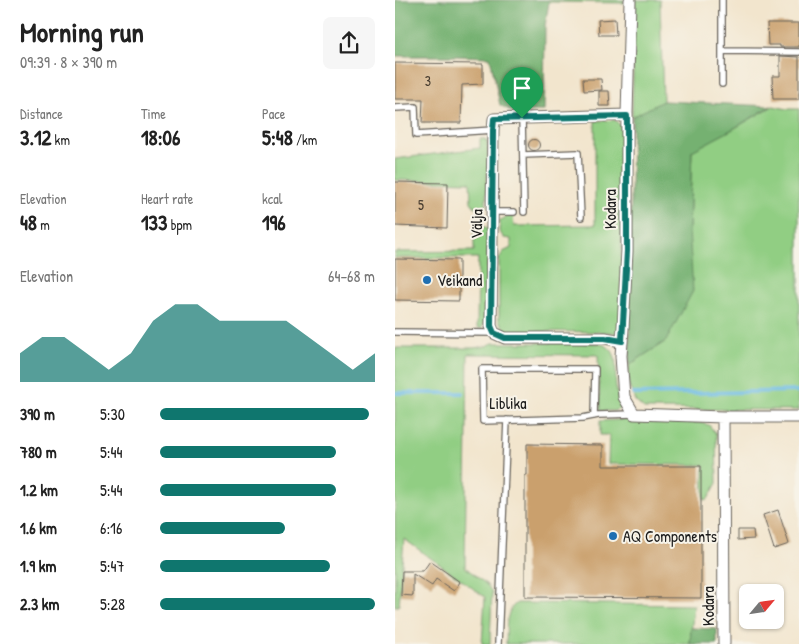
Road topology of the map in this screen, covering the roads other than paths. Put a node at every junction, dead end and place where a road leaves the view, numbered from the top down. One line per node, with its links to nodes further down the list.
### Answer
1 (630, 0): 7 (street, Kodara)
2 (723, 0): 3 (lane)
3 (722, 51): 4 (lane); 5 (lane)
4 (799, 52)
5 (722, 84)
6 (395, 108): 9 (lane)
7 (627, 116): 8 (street); 17 (street, Kodara)
8 (522, 118): 9 (street); 10 (lane)
9 (493, 130): 11 (street, Välja)
10 (523, 155): 13 (lane); 14 (lane)
11 (492, 212): 12 (lane); 16 (street, Välja)
12 (514, 212)
13 (524, 212)
14 (581, 217)
15 (395, 332): 16 (lane)
16 (494, 333): 17 (street)
17 (622, 341): 18 (street, Kodara)
18 (634, 414): 19 (lane, Liblika); 20 (street, Liblika)
19 (594, 416): 22 (lane, Liblika); 22 (lane, Liblika)
20 (723, 417): 21 (street, Liblika); 24 (street, Kodara)
21 (799, 417)
22 (507, 420): 23 (lane)
23 (497, 644)
24 (724, 644)

